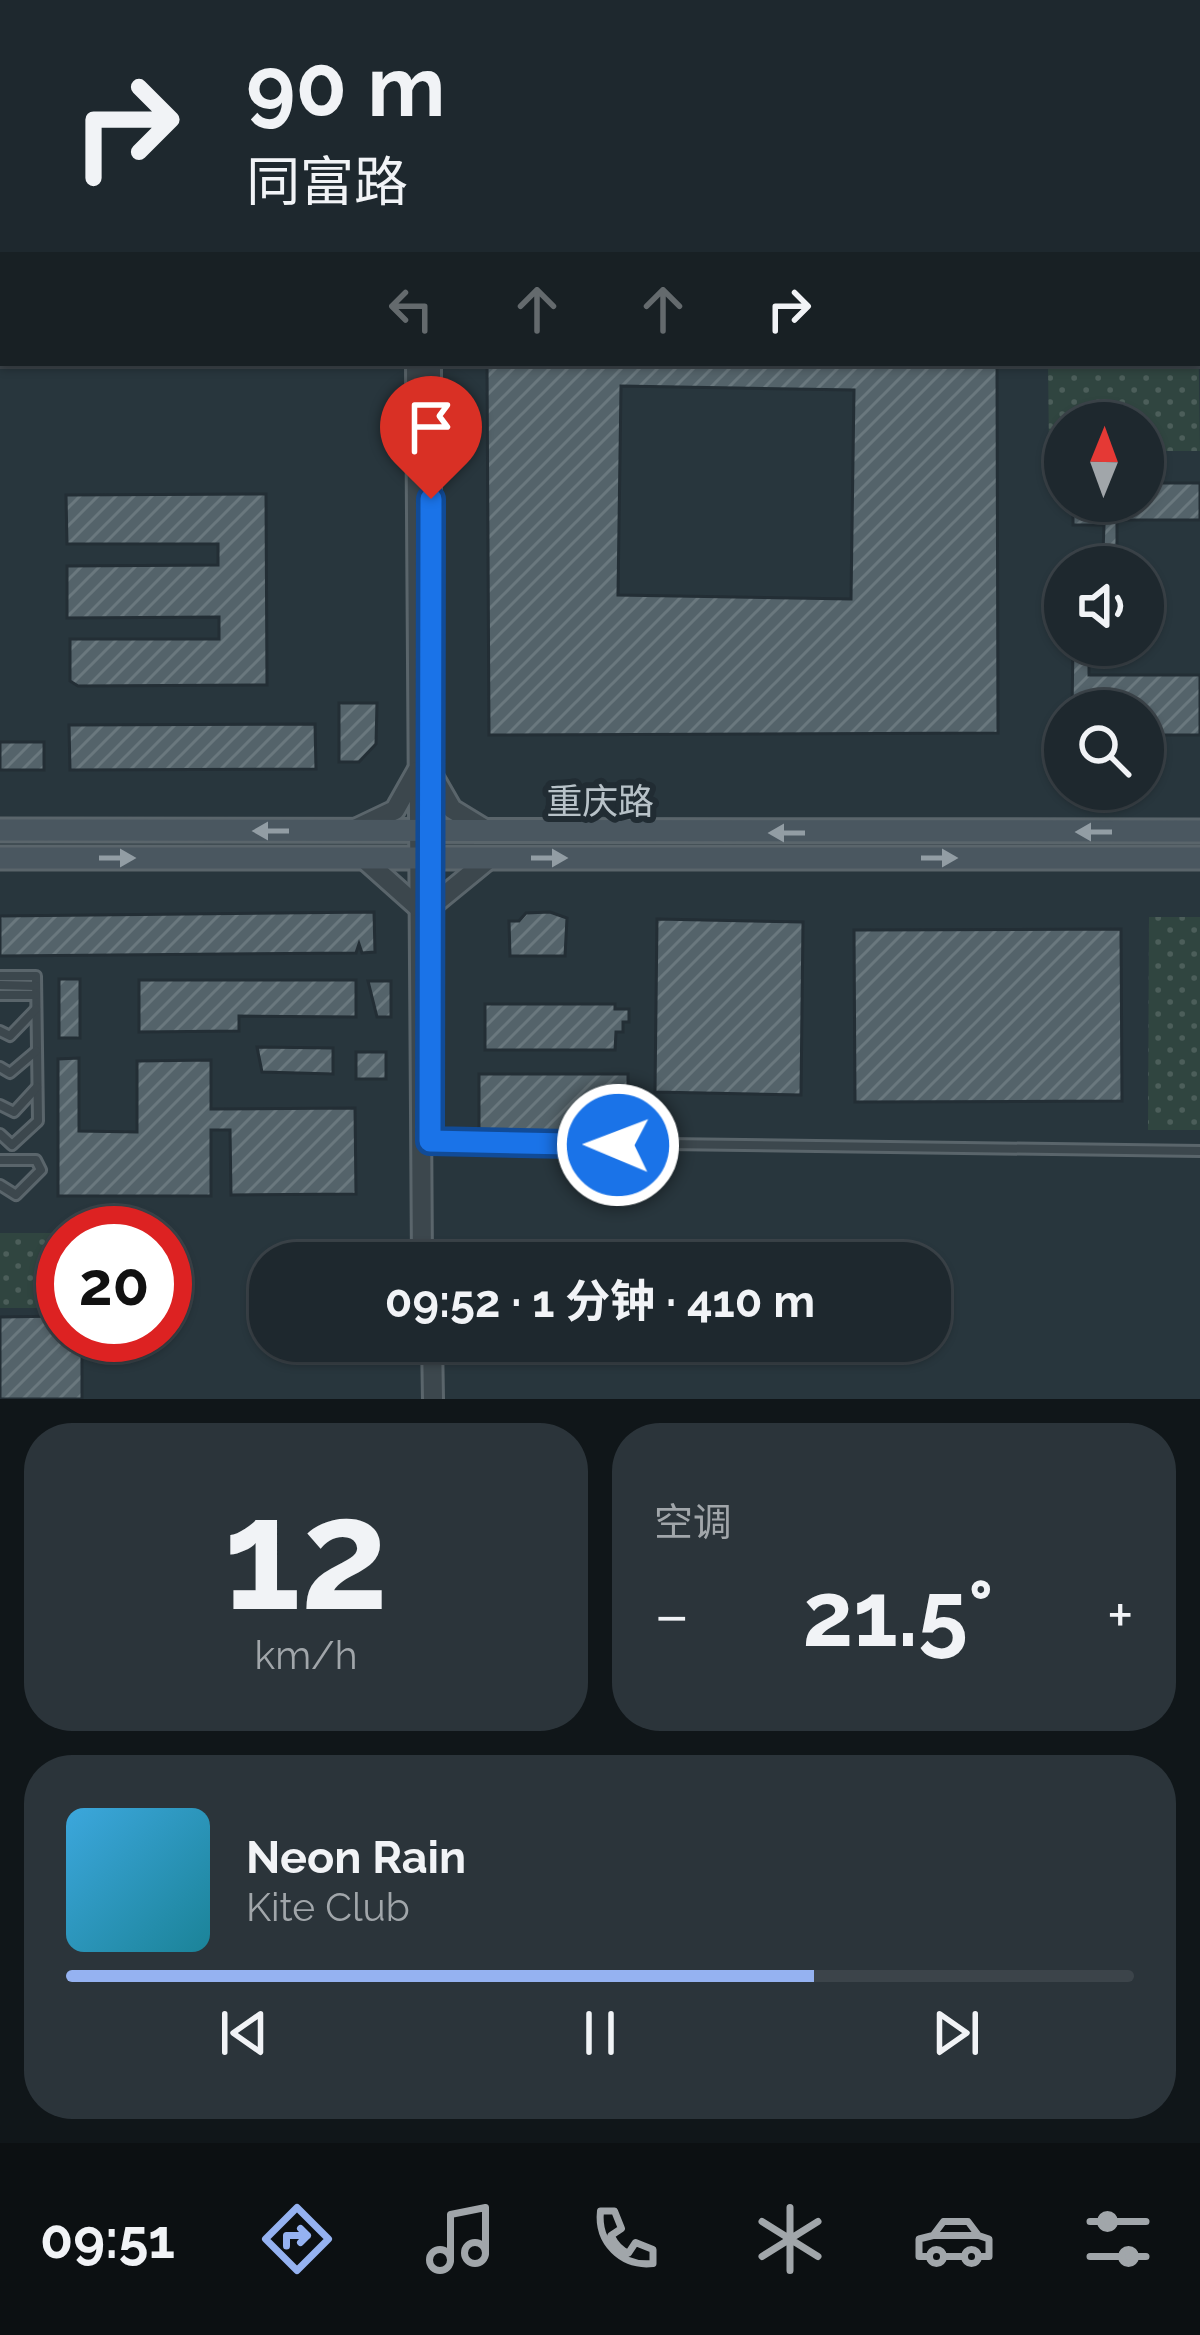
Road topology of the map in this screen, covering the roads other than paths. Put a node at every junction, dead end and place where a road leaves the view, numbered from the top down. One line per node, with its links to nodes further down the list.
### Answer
1 (416, 366): 3 (street)
2 (431, 366): 3 (street)
3 (424, 771): 6 (street); 7 (street); 8 (street)
4 (0, 830): 7 (main road, 重庆路, one-way to 4)
5 (1196, 830): 8 (main road, 重庆路, one-way to 8)
6 (425, 831): 7 (main road, 重庆路); 8 (main road, 重庆路); 13 (street)
7 (350, 832)
8 (492, 834)
9 (0, 858): 11 (main road, 重庆路, one-way to 11)
10 (1200, 858): 12 (main road, 重庆路, one-way to 10)
11 (364, 859): 13 (main road, 重庆路); 14 (street)
12 (490, 859): 13 (main road, 重庆路); 14 (street)
13 (425, 860): 14 (street)
14 (424, 909): 26 (street); 30 (street)
15 (0, 976): 17 (lane)
16 (0, 985): 17 (lane)
17 (36, 991): 18 (lane); 19 (lane)
18 (0, 995)
19 (36, 1009): 20 (lane); 21 (lane)
20 (0, 1030)
21 (37, 1050): 22 (lane); 23 (lane)
22 (0, 1067)
23 (38, 1086): 24 (lane); 25 (lane)
24 (0, 1105)
25 (0, 1133)
26 (430, 1141): 27 (lane); 31 (street)
27 (1200, 1151)
28 (0, 1160): 29 (lane)
29 (0, 1185)
30 (427, 1242)
31 (428, 1242)
32 (426, 1362): 34 (street)
33 (430, 1362): 35 (street)
34 (423, 1399)
35 (433, 1399)

